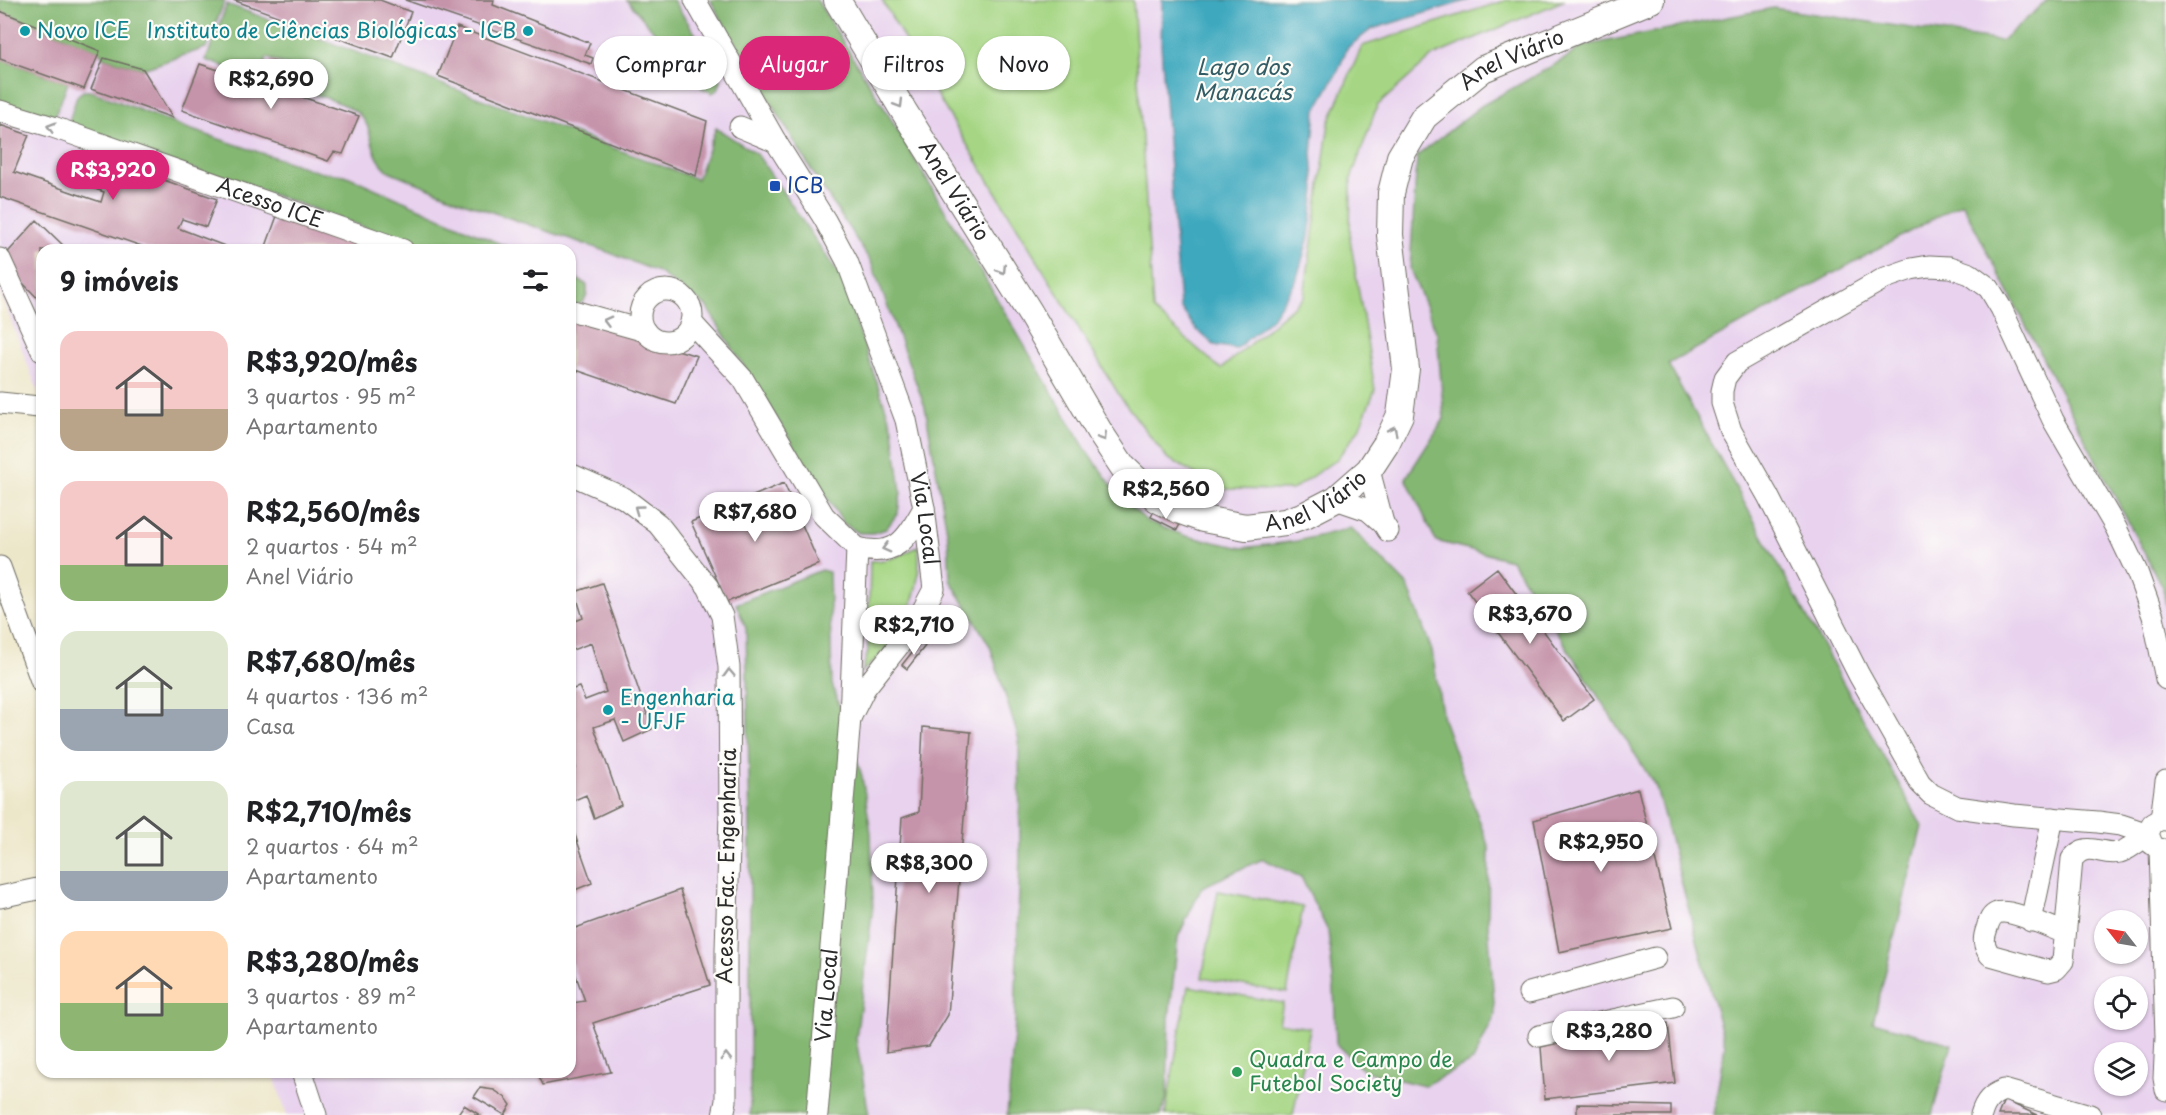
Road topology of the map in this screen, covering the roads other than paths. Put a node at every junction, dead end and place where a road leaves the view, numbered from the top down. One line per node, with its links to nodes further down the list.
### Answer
1 (695, 0): 6 (street, Via Local)
2 (837, 0): 17 (main road, Anel Viário, one-way to 17)
3 (1651, 0): 15 (main road, Anel Viário, one-way to 3)
4 (0, 111): 7 (street, Acesso ICE, one-way to 4)
5 (740, 127): 6 (street)
6 (776, 142): 18 (street, Via Local)
7 (386, 244)
8 (0, 259): 12 (street)
9 (576, 312): 11 (street, one-way to 9)
10 (691, 322): 11 (street); 11 (street); 19 (street)
11 (645, 331)
12 (36, 338)
13 (0, 403): 14 (street)
14 (36, 407)
15 (1369, 470): 17 (main road, Anel Viário); 17 (street)
16 (576, 477): 39 (street, Acesso Fac. Engenharia, one-way to 16)
17 (1336, 499)
18 (924, 508): 19 (street, one-way to 19); 23 (street, Via Local)
19 (856, 548): 23 (street)
20 (0, 567): 21 (street)
21 (36, 666)
22 (2166, 679): 25 (street)
23 (850, 718): 40 (street, Via Local)
24 (2166, 781): 26 (street)
25 (2053, 818): 26 (street); 29 (street)
26 (2160, 834): 30 (street); 35 (street)
27 (36, 889): 28 (street)
28 (0, 897)
29 (2031, 921): 30 (street); 30 (street)
30 (2065, 933)
31 (1655, 958): 32 (street)
32 (1529, 993)
33 (1673, 1007): 34 (street)
34 (1539, 1036)
35 (2166, 1037): 37 (street)
36 (304, 1078): 38 (street)
37 (2166, 1090)
38 (316, 1115)
39 (723, 1115)
40 (817, 1115)
41 (1981, 1115): 42 (street)
42 (2090, 1115)

